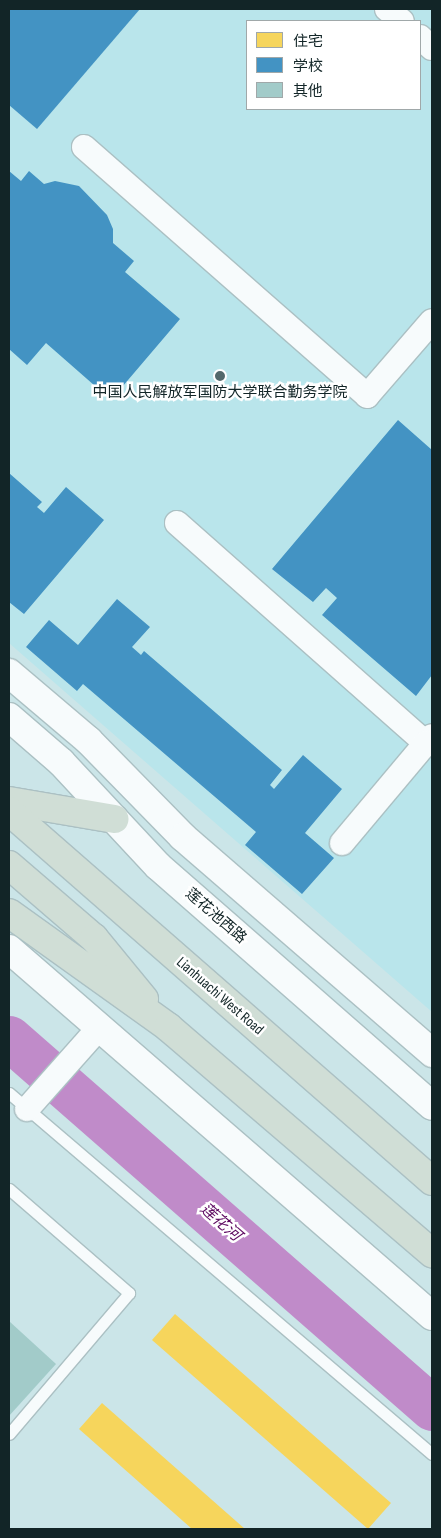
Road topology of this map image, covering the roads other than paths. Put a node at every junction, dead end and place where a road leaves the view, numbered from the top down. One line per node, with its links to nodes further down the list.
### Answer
1 (387, 9): 2 (street)
2 (401, 20)
3 (421, 38): 4 (street)
4 (432, 48)
5 (84, 147): 6 (street)
6 (432, 321)
7 (177, 523): 10 (street)
8 (9, 673): 11 (street)
9 (9, 718): 14 (street, 莲花池西路)
10 (429, 740): 15 (street)
11 (138, 791): 14 (street); 21 (street)
12 (9, 801): 14 (highway)
13 (9, 811): 25 (highway, Lianhuachi West Road)
14 (114, 819): 23 (street, 莲花池西路)
15 (342, 843)
16 (9, 865): 19 (highway)
17 (9, 913): 19 (highway)
18 (9, 949): 20 (street)
19 (168, 1027): 27 (highway)
20 (99, 1028): 24 (street); 28 (street)
21 (432, 1053)
22 (9, 1093): 24 (lane)
23 (432, 1106)
24 (27, 1109): 30 (lane)
25 (432, 1181)
26 (9, 1189): 29 (lane)
27 (432, 1253)
28 (432, 1316)
29 (9, 1434)
30 (432, 1454)

